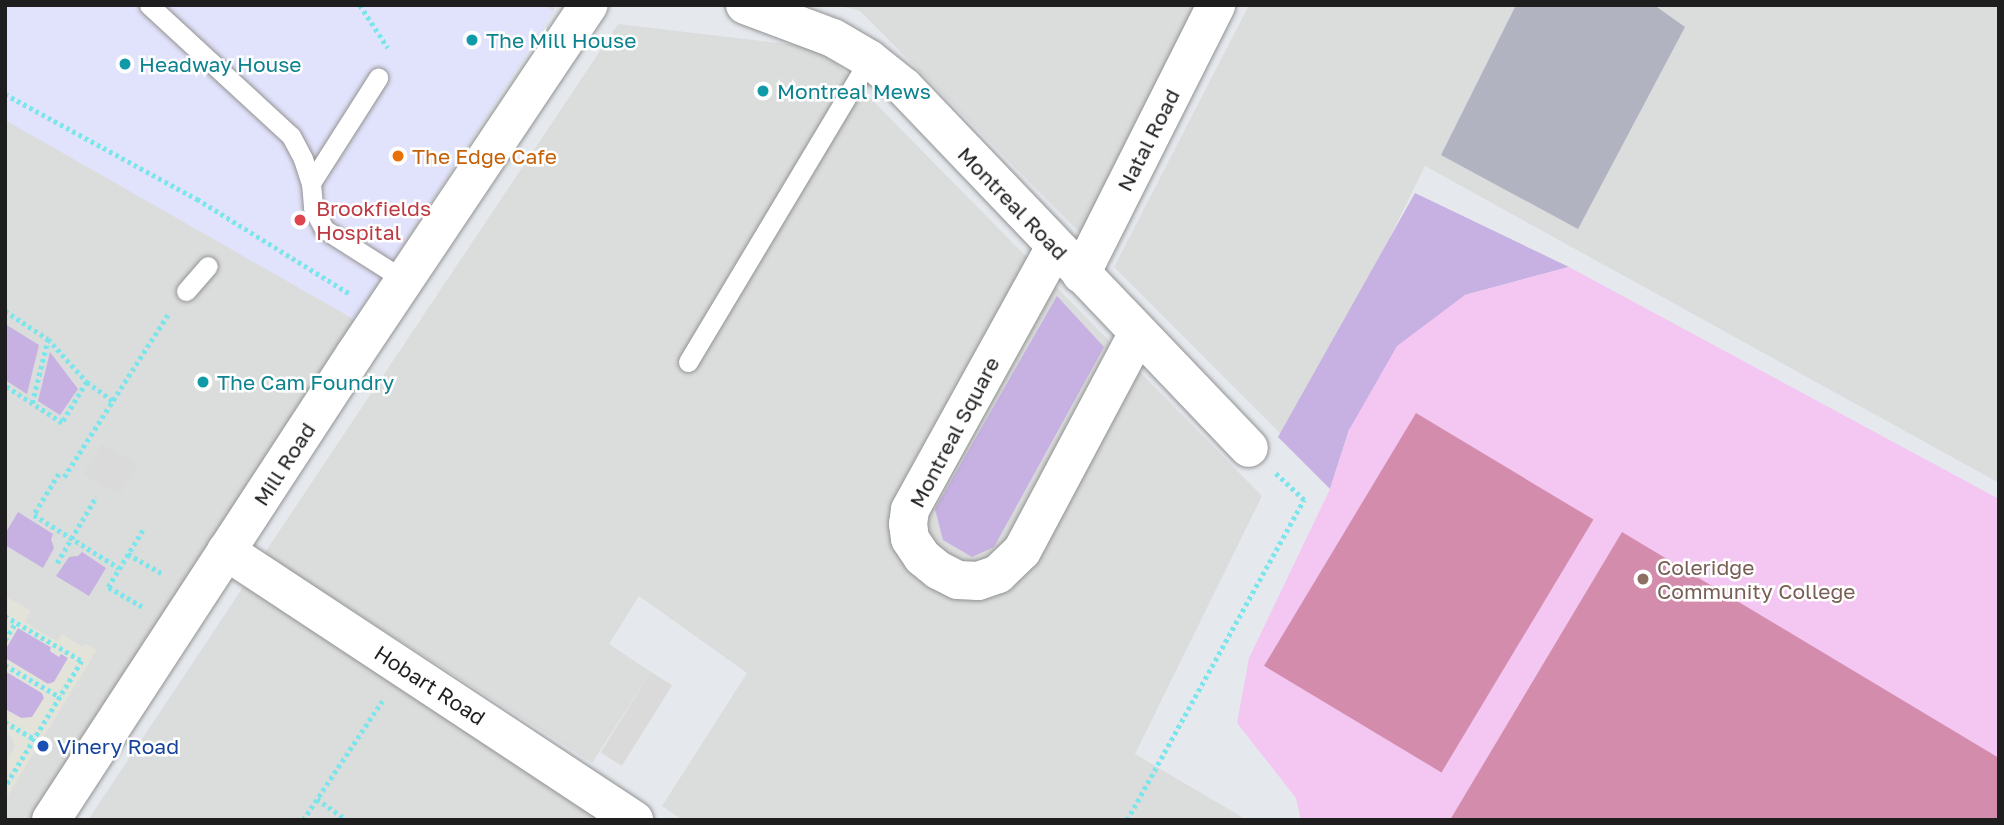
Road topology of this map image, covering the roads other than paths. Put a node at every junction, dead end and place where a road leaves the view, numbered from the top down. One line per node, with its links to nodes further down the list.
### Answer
1 (149, 5): 7 (lane)
2 (589, 5): 10 (street, Mill Road)
3 (745, 5): 5 (street, Montreal Road)
4 (1216, 5): 8 (street, Natal Road)
5 (869, 59): 8 (street, Montreal Road); 13 (lane)
6 (378, 78): 7 (lane)
7 (311, 183): 10 (lane)
8 (1068, 261): 12 (street, Montreal Road); 12 (street, Montreal Square)
9 (208, 266): 11 (lane)
10 (406, 281): 15 (street, Mill Road)
11 (186, 291)
12 (1138, 333): 14 (street, Montreal Road)
13 (688, 362)
14 (1249, 449)
15 (226, 551): 16 (street, Mill Road); 17 (street, Hobart Road)
16 (51, 820)
17 (634, 820)

